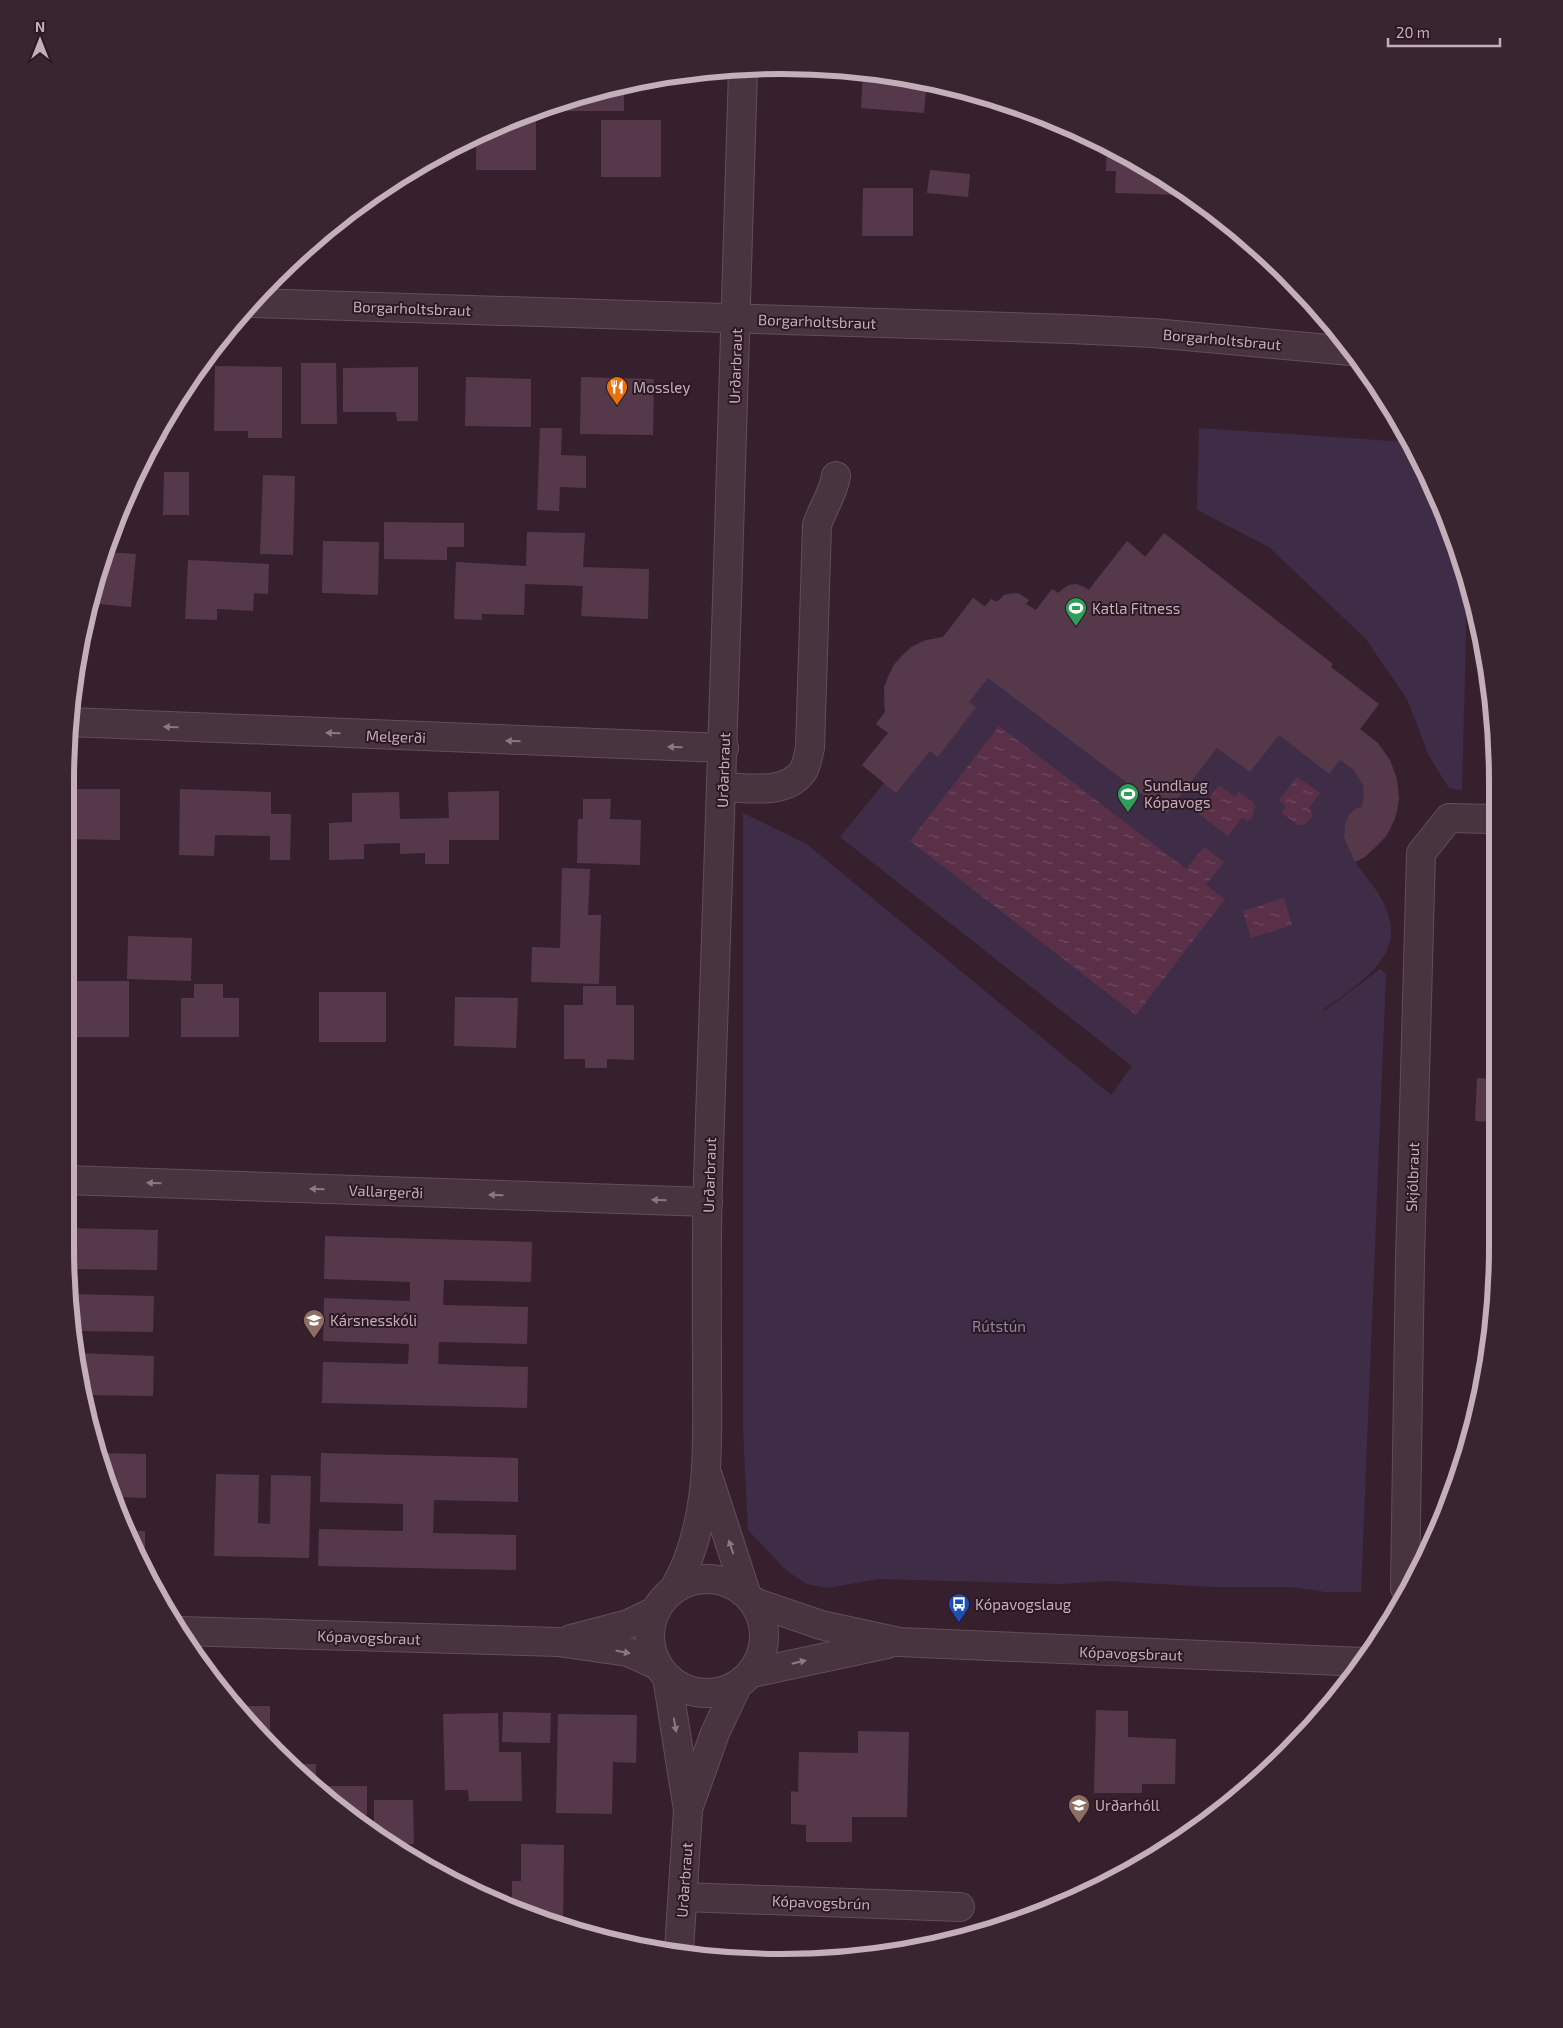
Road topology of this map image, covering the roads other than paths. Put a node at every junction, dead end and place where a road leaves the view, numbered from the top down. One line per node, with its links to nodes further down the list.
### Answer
1 (743, 75): 3 (street, Urðarbraut)
2 (260, 303): 3 (street, Borgarholtsbraut)
3 (736, 317): 4 (street, Borgarholtsbraut); 7 (street, Urðarbraut)
4 (1342, 350)
5 (836, 476): 8 (street)
6 (76, 722): 7 (street, Melgerði, one-way to 6)
7 (724, 748): 8 (street, Urðarbraut)
8 (723, 787): 11 (street, Urðarbraut)
9 (1489, 819): 13 (street, Skjólbraut)
10 (74, 1180): 11 (street, Vallargerði, one-way to 10)
11 (708, 1202): 12 (street, Urðarbraut)
12 (707, 1472): 14 (street, Urðarbraut); 15 (street, Urðarbraut, one-way to 12)
13 (1405, 1580)
14 (674, 1589): 15 (street); 16 (street)
15 (750, 1598): 19 (street, Kópavogsbraut); 22 (street)
16 (655, 1611): 18 (street, Kópavogsbraut); 21 (street)
17 (188, 1631): 18 (street, Kópavogsbraut)
18 (558, 1642): 21 (street, Kópavogsbraut, one-way to 21)
19 (899, 1642): 20 (street, Kópavogsbraut); 22 (street, Kópavogsbraut, one-way to 19)
20 (1354, 1662)
21 (662, 1671): 22 (street); 23 (street, Urðarbraut, one-way to 23)
22 (744, 1680): 23 (street, Urðarbraut)
23 (688, 1810): 24 (street, Urðarbraut)
24 (682, 1897): 25 (street, Kópavogsbrún); 26 (street, Urðarbraut)
25 (960, 1907)
26 (679, 1947)

